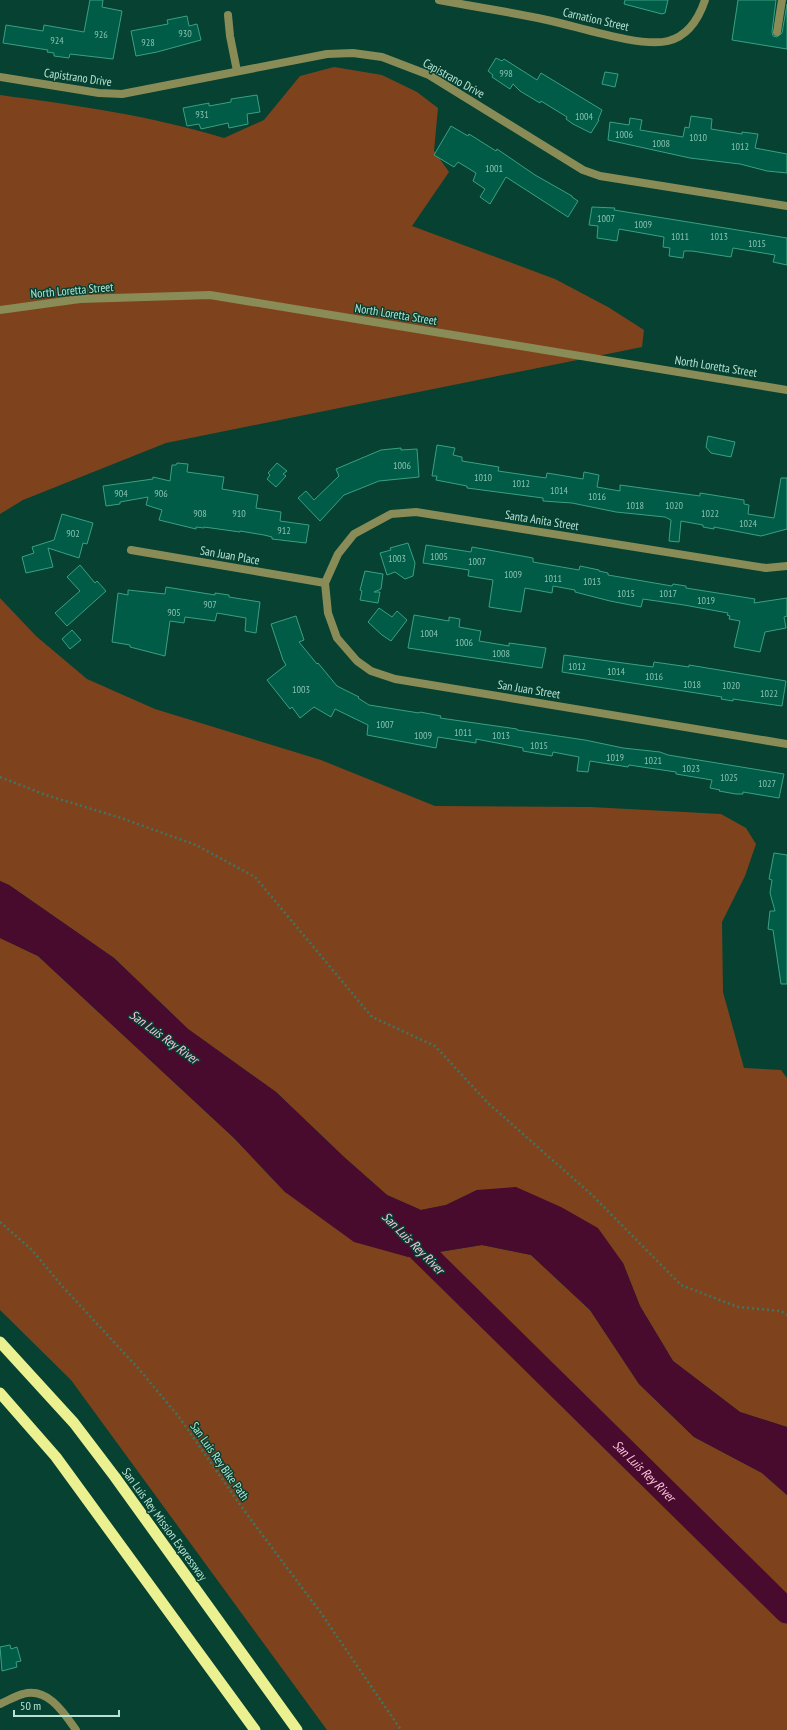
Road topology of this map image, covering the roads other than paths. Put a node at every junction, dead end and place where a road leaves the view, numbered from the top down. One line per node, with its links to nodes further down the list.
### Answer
1 (441, 0): 2 (street, Carnation Street)
2 (705, 0)
3 (782, 0): 5 (street)
4 (228, 15): 6 (street)
5 (776, 32)
6 (237, 71): 7 (street, Capistrano Drive); 8 (street, Capistrano Drive)
7 (0, 77)
8 (787, 206)
9 (0, 310): 10 (street, North Loretta Street)
10 (787, 390)
11 (131, 550): 13 (street, San Juan Place)
12 (787, 566): 13 (street, Santa Anita Street)
13 (325, 583): 14 (street, San Juan Street)
14 (787, 744)
15 (0, 1342): 20 (highway, San Luis Rey Mission Expressway)
16 (0, 1393): 19 (highway)
17 (0, 1704): 18 (street)
18 (76, 1730)
19 (254, 1730)
20 (298, 1730)

